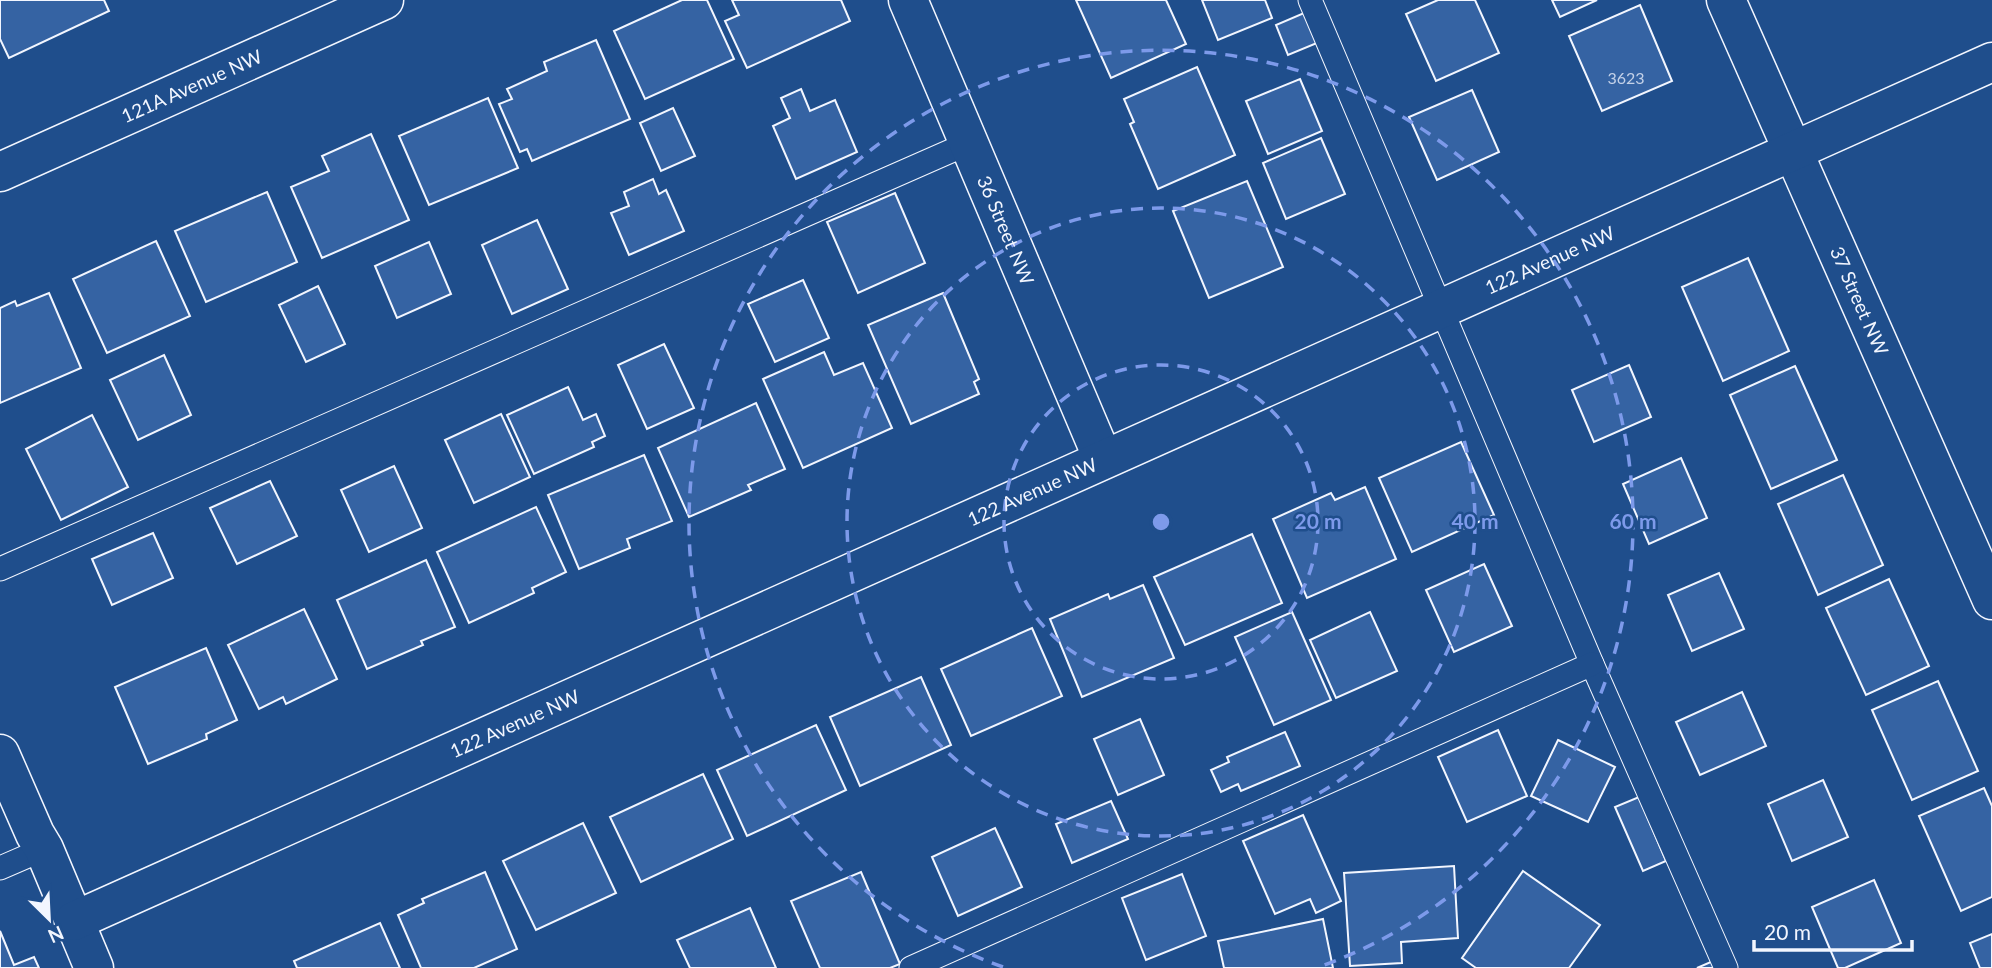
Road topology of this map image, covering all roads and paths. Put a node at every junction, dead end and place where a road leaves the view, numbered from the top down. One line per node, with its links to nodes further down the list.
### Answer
1 (384, 0): 8 (street, 121A Avenue NW)
2 (908, 0): 6 (street, 36 Street NW)
3 (1310, 0): 9 (lane)
4 (1726, 0): 7 (street, 37 Street NW)
5 (1992, 62): 7 (street, 122 Avenue NW)
6 (969, 143): 10 (street, 36 Street NW); 11 (lane)
7 (1793, 151): 9 (street, 122 Avenue NW); 12 (street, 37 Street NW)
8 (0, 172)
9 (1442, 309): 10 (street, 122 Avenue NW); 13 (lane)
10 (1103, 459): 17 (street, 122 Avenue NW)
11 (0, 569)
12 (1992, 600)
13 (1592, 664): 19 (lane); 20 (lane)
14 (0, 754): 15 (street)
15 (44, 849): 16 (lane); 17 (street)
16 (0, 868)
17 (74, 921): 18 (street)
18 (94, 968)
19 (911, 968)
20 (1726, 968)

